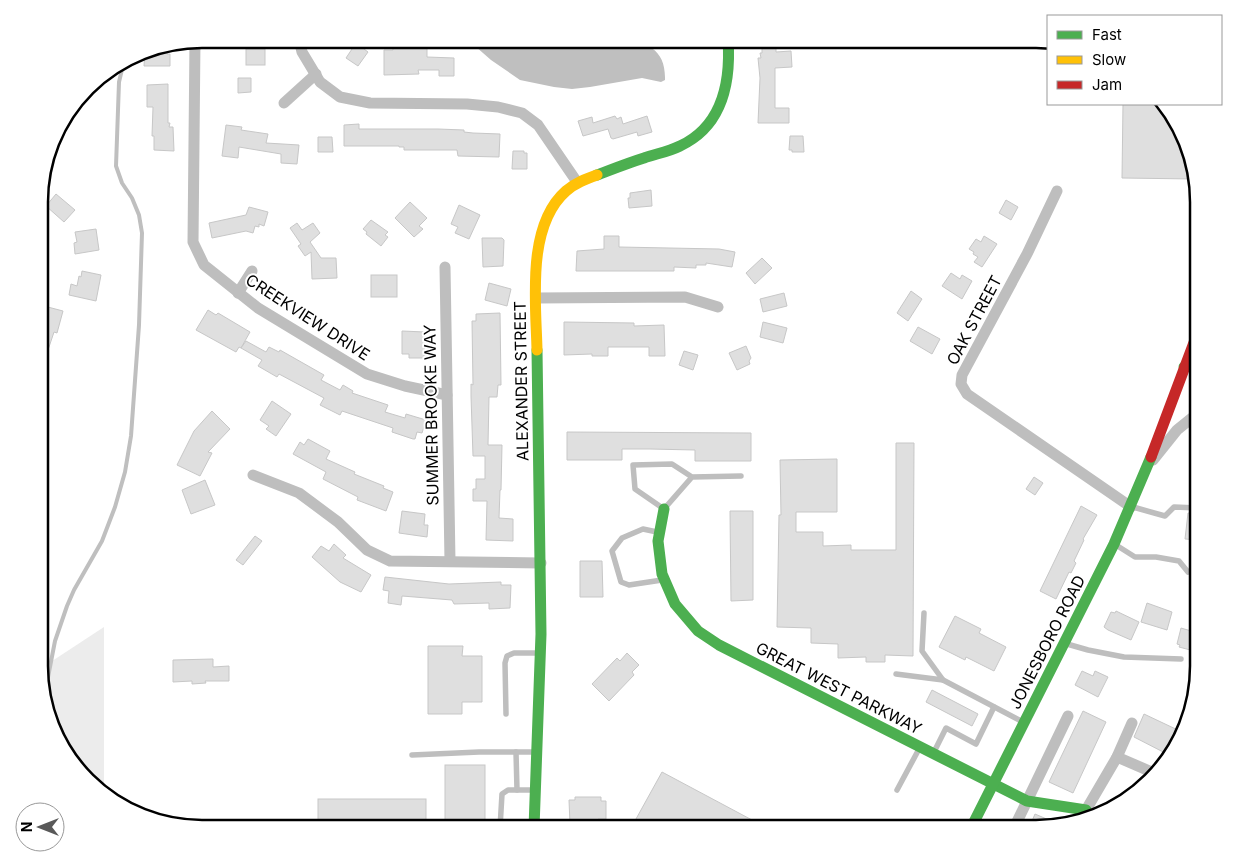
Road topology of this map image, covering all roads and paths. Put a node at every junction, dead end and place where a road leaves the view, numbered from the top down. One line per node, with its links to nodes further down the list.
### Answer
1 (195, 48): 10 (street, CREEKVIEW DRIVE)
2 (301, 48): 4 (street)
3 (729, 48): 6 (street, ALEXANDER STREET)
4 (316, 74): 5 (street); 6 (street)
5 (284, 104)
6 (577, 182): 11 (street, ALEXANDER STREET)
7 (1057, 191): 22 (street, OAK STREET)
8 (446, 267): 16 (street, SUMMER BROOKE WAY)
9 (252, 272): 10 (street)
10 (238, 293): 16 (street, CREEKVIEW DRIVE)
11 (536, 298): 12 (street); 28 (street, ALEXANDER STREET)
12 (718, 307)
13 (1189, 354): 15 (street, JONESBORO ROAD)
14 (1189, 366): 15 (street)
15 (1184, 367): 18 (street, JONESBORO ROAD)
16 (447, 395): 27 (street, SUMMER BROOKE WAY)
17 (1189, 420): 18 (street, JONESBORO ROAD)
18 (1146, 469): 22 (street, JONESBORO ROAD)
19 (253, 475): 27 (street)
20 (741, 476): 21 (lane)
21 (692, 477): 24 (lane); 24 (lane)
22 (1131, 506): 23 (lane); 26 (street, JONESBORO ROAD)
23 (1189, 508)
24 (664, 509): 25 (street, GREAT WEST PARKWAY)
25 (660, 533): 30 (street, GREAT WEST PARKWAY); 30 (lane)
26 (1114, 544): 29 (lane); 32 (street, JONESBORO ROAD)
27 (450, 561): 28 (street)
28 (540, 563): 33 (street, ALEXANDER STREET)
29 (1188, 572)
30 (664, 580): 42 (street, GREAT WEST PARKWAY)
31 (924, 613): 36 (lane)
32 (1064, 643): 34 (lane); 40 (street, JONESBORO ROAD)
33 (540, 653): 38 (lane); 44 (street, ALEXANDER STREET)
34 (1181, 659)
35 (896, 674): 36 (lane)
36 (943, 680): 37 (lane)
37 (994, 707): 40 (lane); 45 (lane)
38 (506, 714)
39 (1068, 716): 53 (street)
40 (1025, 723): 49 (street, JONESBORO ROAD)
41 (1132, 723): 47 (street)
42 (920, 747): 45 (street, GREAT WEST PARKWAY); 52 (lane)
43 (516, 752): 44 (lane); 46 (lane); 50 (lane)
44 (536, 752): 51 (street, ALEXANDER STREET)
45 (934, 754): 49 (street, GREAT WEST PARKWAY)
46 (412, 755)
47 (1116, 757): 48 (street); 54 (street)
48 (1147, 770)
49 (993, 784): 53 (street, GREAT WEST PARKWAY); 58 (street, JONESBORO ROAD)
50 (516, 790): 51 (lane); 56 (lane)
51 (534, 790): 57 (street, ALEXANDER STREET)
52 (898, 790)
53 (1027, 801): 55 (street, GREAT WEST PARKWAY); 59 (street)
54 (1087, 810)
55 (1079, 813)
56 (500, 819)
57 (534, 819)
58 (975, 820)
59 (1018, 820)

